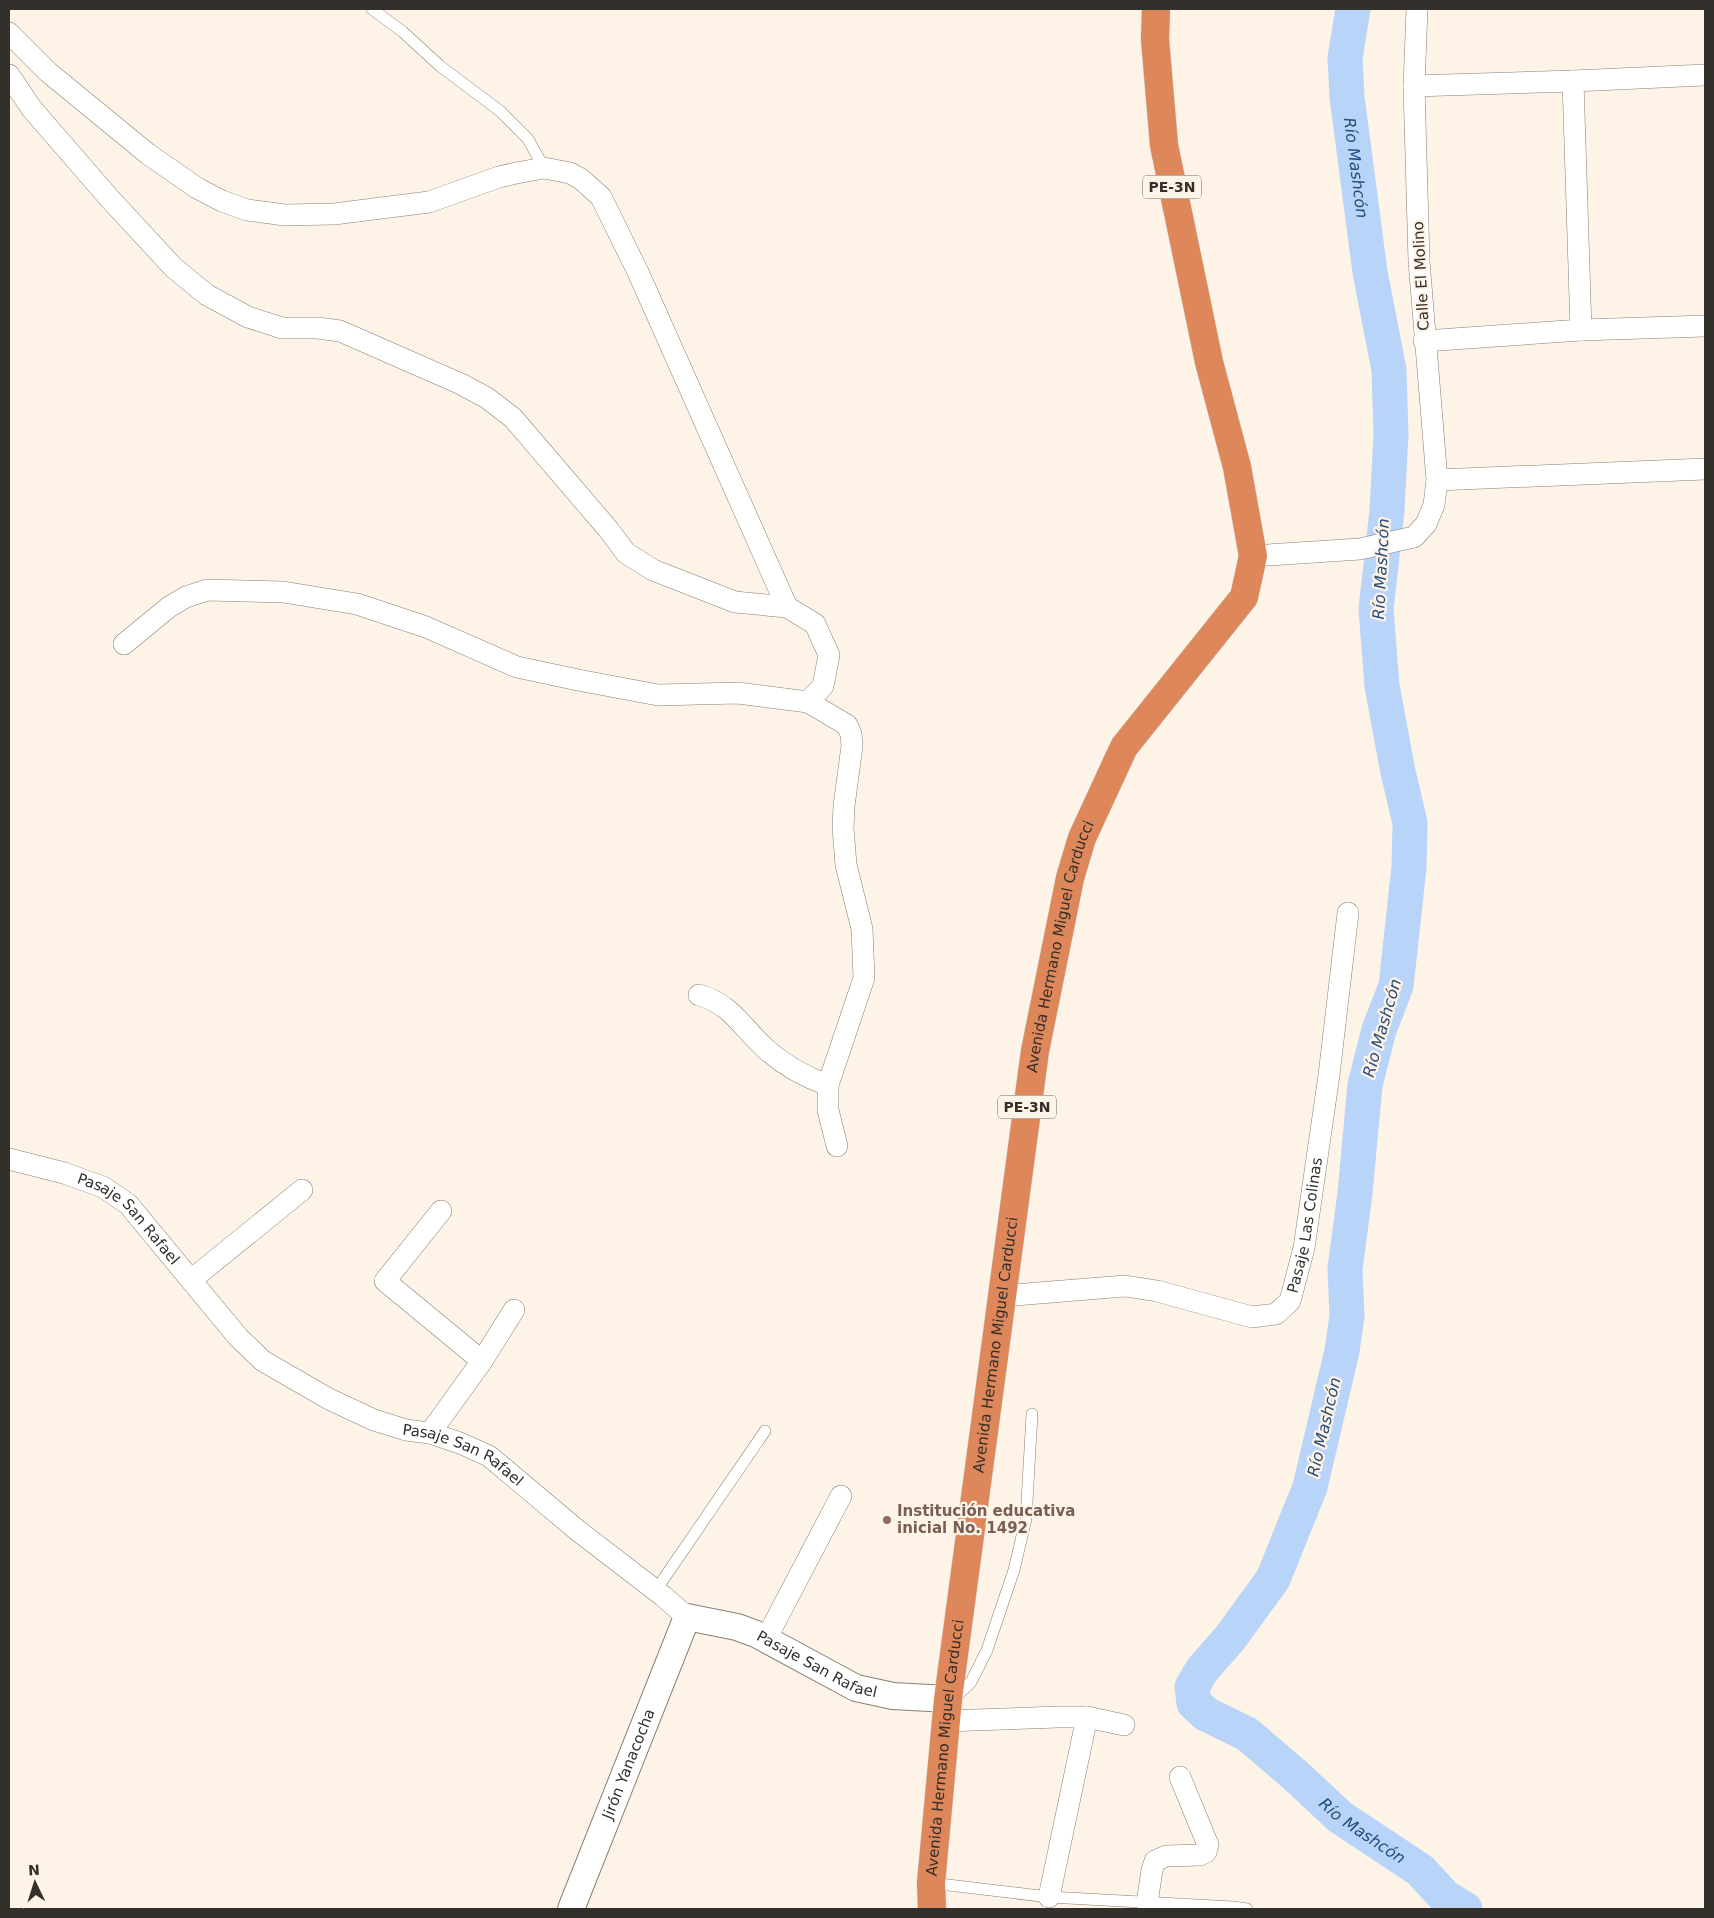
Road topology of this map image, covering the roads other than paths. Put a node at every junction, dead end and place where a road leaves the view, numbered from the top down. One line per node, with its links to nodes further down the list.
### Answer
1 (372, 9): 9 (lane)
2 (1156, 9): 15 (highway, Avenida Hermano Miguel Carducci / PE-3N)
3 (1417, 9): 8 (street, Calle El Molino)
4 (9, 33): 9 (street)
5 (1705, 74): 7 (street)
6 (9, 75): 16 (street)
7 (1573, 81): 8 (street); 11 (street)
8 (1414, 86): 12 (street, Calle El Molino)
9 (544, 168): 16 (street)
10 (1705, 326): 11 (street)
11 (1581, 330): 12 (street)
12 (1424, 340): 14 (street, Calle El Molino)
13 (1705, 469): 14 (street)
14 (1437, 480): 15 (street, Calle El Molino)
15 (1254, 556): 27 (highway, Avenida Hermano Miguel Carducci / PE-3N)
16 (787, 607): 18 (street)
17 (124, 644): 18 (street)
18 (808, 702): 21 (street)
19 (1348, 913): 27 (street, Pasaje Las Colinas)
20 (699, 995): 21 (street)
21 (828, 1085): 22 (street)
22 (837, 1146)
23 (9, 1159): 26 (street, Pasaje San Rafael)
24 (302, 1190): 26 (street)
25 (442, 1212): 29 (street)
26 (191, 1280): 32 (street, Pasaje San Rafael)
27 (1002, 1296): 37 (highway, Avenida Hermano Miguel Carducci / PE-3N)
28 (514, 1310): 29 (street)
29 (482, 1361): 32 (street)
30 (1032, 1414): 37 (lane)
31 (765, 1431): 34 (lane)
32 (430, 1433): 34 (street, Pasaje San Rafael)
33 (841, 1496): 36 (street)
34 (656, 1590): 35 (street, Pasaje San Rafael)
35 (687, 1618): 36 (street, Pasaje San Rafael); 44 (street, Jirón Yanacocha)
36 (766, 1639): 37 (street, Pasaje San Rafael)
37 (947, 1710): 38 (street, Pasaje San Rafael); 41 (highway, Avenida Hermano Miguel Carducci / PE-3N)
38 (1087, 1717): 39 (street, Pasaje San Rafael); 42 (street)
39 (1124, 1726)
40 (1180, 1777): 43 (street)
41 (932, 1896): 42 (lane)
42 (1049, 1897): 43 (lane)
43 (1148, 1903): 45 (lane)
44 (571, 1909)
45 (1247, 1909)

